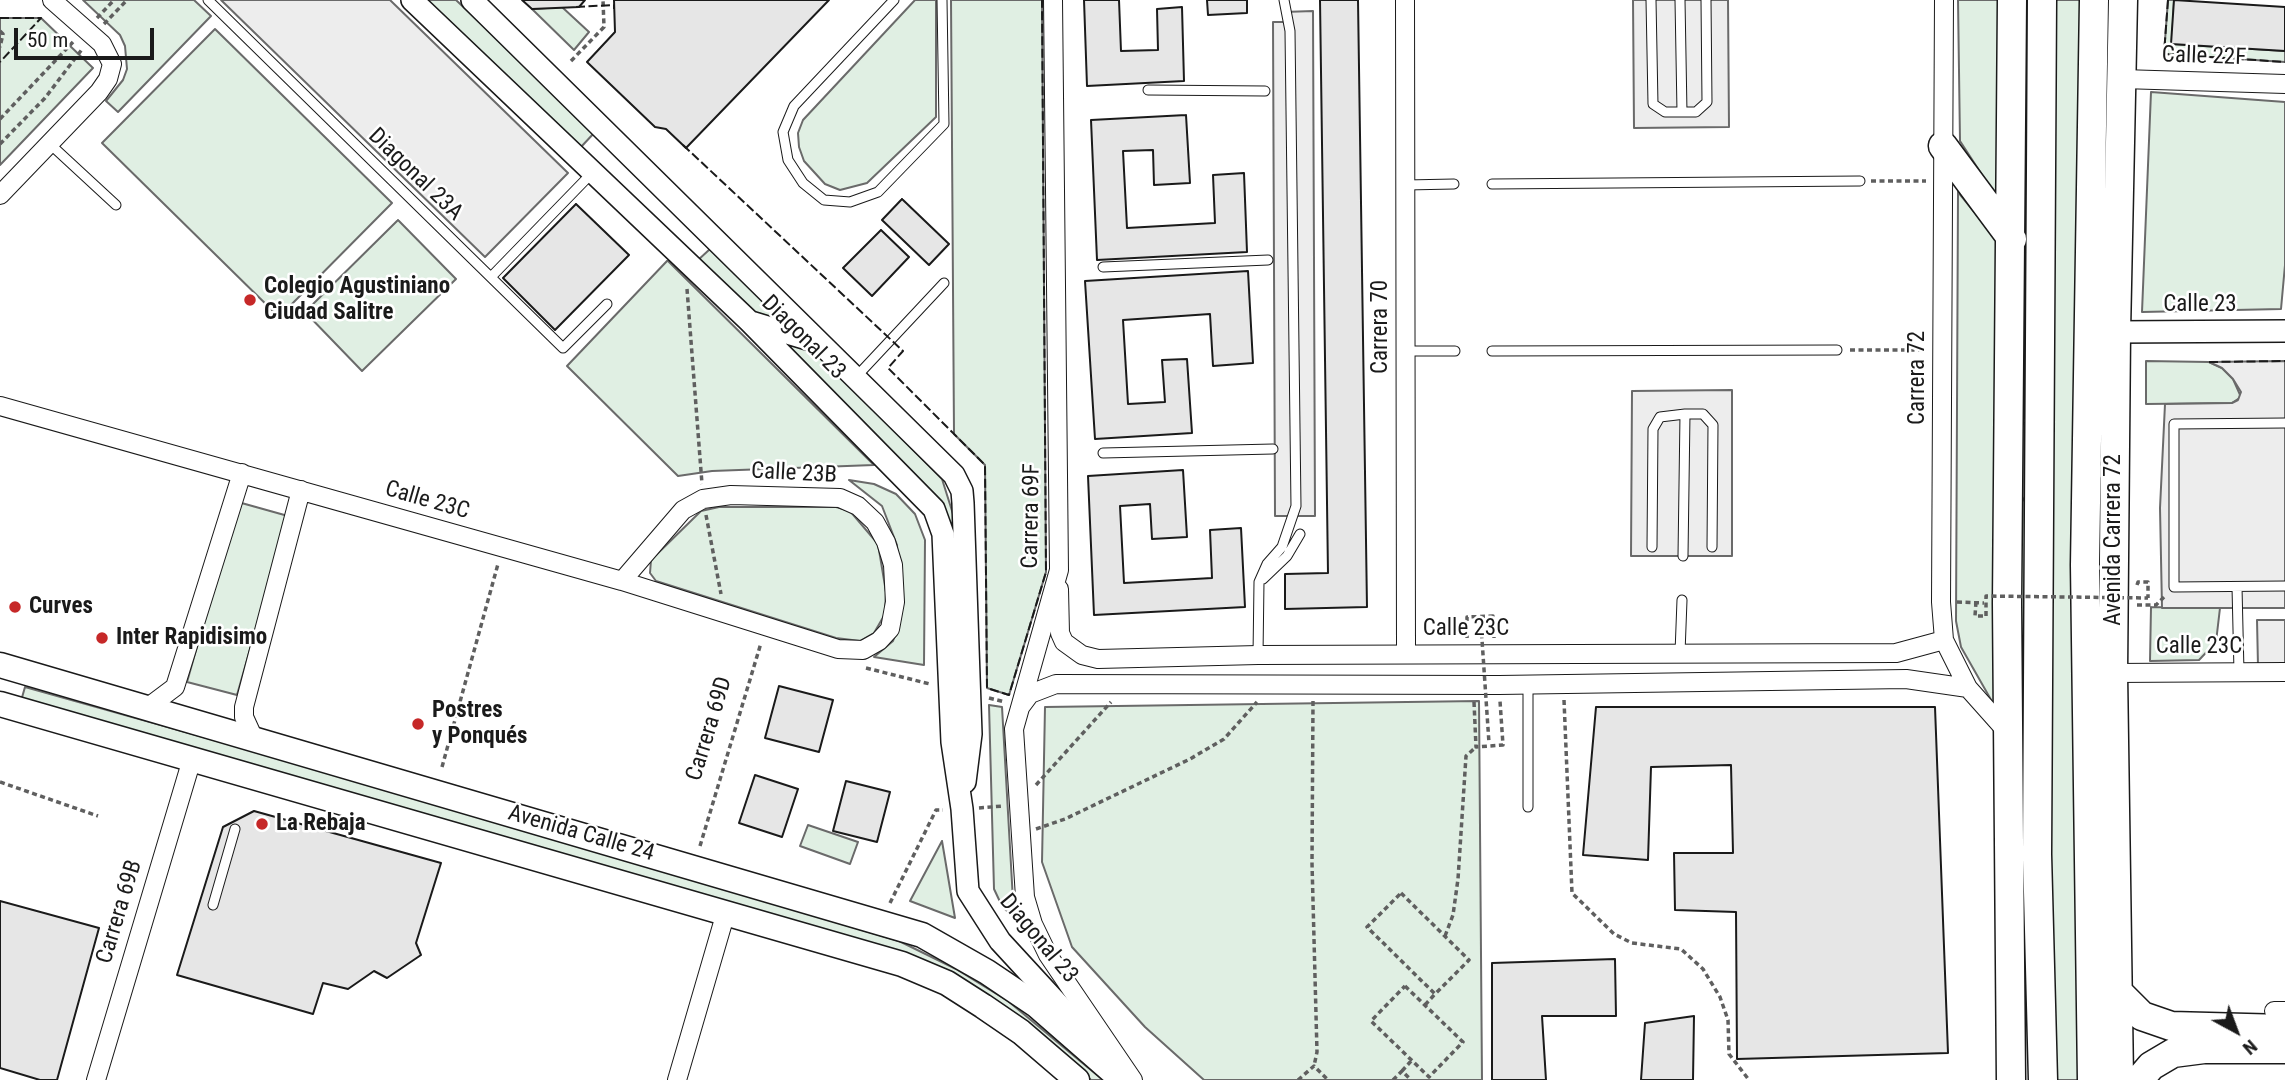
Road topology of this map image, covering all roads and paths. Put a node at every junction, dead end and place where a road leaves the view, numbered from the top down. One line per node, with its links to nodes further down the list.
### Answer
1 (51, 0): 35 (street)
2 (114, 0): 21 (path)
3 (127, 0): 22 (path)
4 (208, 0): 49 (lane, Diagonal 23A)
5 (412, 0): 37 (street, Diagonal 23)
6 (472, 0): 55 (street, Diagonal 23)
7 (603, 0): 27 (path)
8 (894, 0): 9 (lane)
9 (942, 0)
10 (1053, 0): 77 (street, Carrera 69F)
11 (1284, 0): 79 (lane)
12 (1405, 0): 42 (street, Carrera 70)
13 (1651, 0): 32 (lane)
14 (1680, 0): 32 (lane)
15 (1706, 0): 32 (lane)
16 (1944, 0): 36 (street, Carrera 72)
17 (2012, 0): 45 (highway)
18 (2042, 0): 71 (highway)
19 (2094, 0): 152 (highway, Avenida Carrera 72)
20 (2122, 4): 28 (highway, Avenida Carrera 72)
21 (93, 22)
22 (100, 28)
23 (0, 30): 26 (path)
24 (79, 36): 33 (path)
25 (88, 42): 34 (path)
26 (0, 47)
27 (571, 61)
28 (2122, 79): 29 (street, Calle 22F); 54 (highway, Avenida Carrera 72)
29 (2285, 84)
30 (1148, 90): 31 (lane)
31 (1265, 91)
32 (1682, 112)
33 (0, 119)
34 (0, 144)
35 (50, 144): 43 (street); 44 (lane)
36 (1942, 146): 39 (street, Carrera 72); 45 (highway)
37 (593, 172): 46 (street, Diagonal 23); 49 (lane)
38 (1860, 181): 39 (path); 41 (lane)
39 (1942, 181): 56 (street, Carrera 72)
40 (1454, 184): 42 (lane)
41 (1492, 184)
42 (1406, 185): 57 (street, Carrera 70)
43 (0, 195)
44 (116, 205)
45 (2012, 239): 67 (highway)
46 (684, 260): 52 (street, Diagonal 23); 70 (path)
47 (1268, 260): 48 (lane)
48 (1103, 267)
49 (491, 276): 51 (lane, Diagonal 23A)
50 (944, 283): 61 (lane)
51 (607, 304)
52 (749, 321): 55 (street); 110 (street, Diagonal 23)
53 (2285, 331): 54 (street, Calle 23)
54 (2116, 332): 101 (highway, Avenida Carrera 72)
55 (822, 344): 61 (street, Diagonal 23)
56 (1942, 350): 60 (path); 83 (street, Carrera 72)
57 (1406, 351): 58 (lane); 95 (street, Carrera 70)
58 (1455, 351)
59 (1492, 351): 60 (lane)
60 (1838, 351)
61 (856, 377): 110 (street, Diagonal 23)
62 (0, 406): 68 (street, Calle 23C)
63 (1685, 414): 73 (lane); 74 (lane); 76 (lane)
64 (2285, 423): 81 (lane)
65 (1273, 449): 66 (lane)
66 (1104, 453)
67 (2009, 461): 71 (highway); 85 (highway)
68 (242, 472): 69 (street, Calle 23C); 113 (street)
69 (300, 490): 75 (street, Calle 23C); 115 (street)
70 (703, 499): 78 (street); 87 (path); 93 (street, Calle 23B)
71 (2039, 505): 135 (highway)
72 (1300, 534): 79 (lane)
73 (1652, 547)
74 (1712, 547)
75 (502, 548): 78 (street, Calle 23C); 119 (path)
76 (1683, 556)
77 (1059, 570): 96 (street, Calle 23C); 112 (street, Carrera 69F)
78 (622, 582): 87 (street, Calle 23C)
79 (1259, 582): 96 (lane)
80 (2285, 586): 81 (lane)
81 (2237, 587): 99 (lane)
82 (1682, 600): 94 (lane)
83 (1941, 602): 84 (path); 92 (street, Carrera 72)
84 (1976, 602): 85 (path); 86 (path, bridge)
85 (2007, 603): 114 (highway)
86 (2156, 605)
87 (724, 613): 89 (street, Calle 23C)
88 (1480, 616): 90 (path); 91 (path); 116 (path, bridge)
89 (766, 626): 93 (street, Calle 23C); 127 (path, Carrera 69D)
90 (1493, 632)
91 (1467, 633)
92 (1944, 639): 94 (street, Calle 23C); 109 (street, Carrera 72)
93 (838, 649)
94 (1680, 653): 95 (street, Calle 23C)
95 (1406, 654): 96 (street, Calle 23C)
96 (1258, 655)
97 (856, 665): 110 (path)
98 (0, 666): 113 (main road, Avenida Calle 24)
99 (2239, 672): 100 (street, Calle 23C); 101 (street, Calle 23C)
100 (2285, 672)
101 (2113, 673): 132 (highway, Avenida Carrera 72)
102 (1272, 684): 103 (street); 106 (street); 126 (path)
103 (1313, 684): 107 (street); 139 (path)
104 (1528, 684): 105 (street); 108 (street); 122 (lane)
105 (1563, 684): 109 (street); 150 (path)
106 (1126, 685): 112 (street); 121 (path)
107 (1474, 685): 108 (street); 117 (path)
108 (1499, 685): 116 (path)
109 (1968, 688): 114 (street, Carrera 72)
110 (960, 691): 112 (path); 145 (street, Diagonal 23)
111 (0, 704): 118 (main road, Avenida Calle 24)
112 (1021, 706): 121 (street, Carrera 69F)
113 (147, 708): 115 (main road, Avenida Calle 24)
114 (2010, 734): 141 (highway)
115 (254, 739): 145 (main road, Avenida Calle 24)
116 (1489, 744): 117 (path)
117 (1476, 747): 131 (path)
118 (191, 759): 130 (main road, Avenida Calle 24); 142 (street, Carrera 69B)
119 (442, 767)
120 (0, 782): 124 (path)
121 (1018, 805): 126 (street, Carrera 69F)
122 (1528, 807)
123 (936, 810): 128 (path)
124 (98, 816)
125 (235, 829): 129 (lane)
126 (1020, 831): 145 (street, Carrera 69F)
127 (700, 846)
128 (890, 903)
129 (213, 905)
130 (726, 912): 143 (street); 144 (main road, Avenida Calle 24)
131 (1446, 936): 133 (path); 133 (path)
132 (2118, 992): 136 (highway); 153 (highway, Avenida Carrera 72)
133 (1435, 994): 134 (path)
134 (1425, 1005): 138 (path); 138 (path)
135 (2041, 1013): 141 (highway); 151 (highway)
136 (2281, 1017)
137 (2285, 1049): 154 (highway)
138 (1412, 1060): 140 (path)
139 (1314, 1066): 146 (path); 147 (path)
140 (1402, 1071): 148 (path); 149 (path)
141 (2011, 1077)
142 (96, 1080)
143 (677, 1080)
144 (1077, 1080)
145 (1127, 1080)
146 (1298, 1080)
147 (1328, 1080)
148 (1393, 1080)
149 (1411, 1080)
150 (1749, 1080)
151 (2043, 1080)
152 (2092, 1080)
153 (2119, 1080)
154 (2139, 1080)

